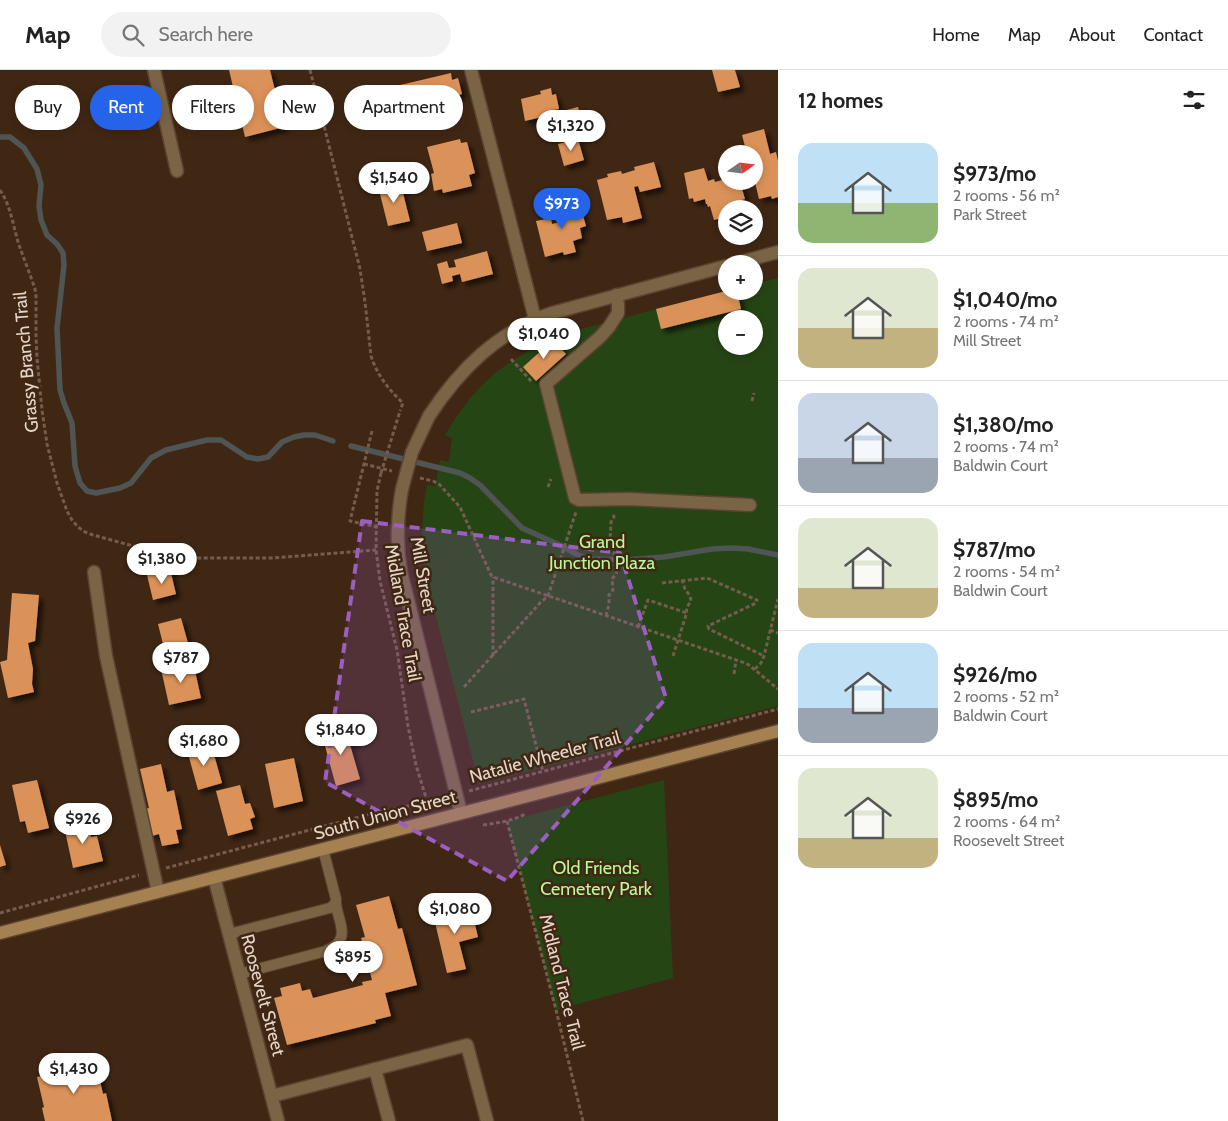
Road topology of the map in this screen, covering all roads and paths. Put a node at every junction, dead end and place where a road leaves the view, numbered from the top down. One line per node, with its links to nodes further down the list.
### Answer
1 (154, 70): 4 (street)
2 (310, 70): 24 (path, Midland Trace Trail, bridge)
3 (471, 70): 10 (street)
4 (177, 171)
5 (0, 190): 25 (path, Grassy Branch Trail)
6 (778, 252): 7 (street)
7 (763, 256)
8 (718, 268): 9 (street, Mill Street)
9 (616, 295): 10 (street, Mill Street); 12 (street)
10 (535, 319): 50 (street, Mill Street, bridge)
11 (511, 359): 12 (path)
12 (546, 384): 21 (street)
13 (754, 393): 14 (path)
14 (752, 401)
15 (372, 431): 16 (path)
16 (363, 466): 17 (path); 24 (path)
17 (398, 473)
18 (416, 477): 27 (path)
19 (551, 480): 20 (path)
20 (548, 487)
21 (612, 499): 22 (street); 33 (path)
22 (750, 505)
23 (578, 508): 30 (path)
24 (376, 527): 25 (path, Midland Trace Trail)
25 (376, 550): 51 (path, Midland Trace Trail)
26 (94, 572): 58 (street)
27 (493, 577): 30 (path); 38 (path)
28 (682, 580): 29 (path); 32 (path); 40 (path)
29 (662, 583)
30 (549, 594): 33 (path); 38 (path)
31 (778, 600): 35 (path)
32 (687, 613): 34 (path); 37 (path)
33 (606, 616): 34 (path)
34 (638, 627): 37 (path)
35 (770, 630): 36 (path); 40 (path)
36 (778, 633)
37 (678, 641): 39 (path); 41 (path)
38 (493, 656): 44 (path)
39 (673, 656)
40 (764, 656): 42 (path)
41 (736, 660): 42 (path); 43 (path)
42 (755, 670): 45 (path)
43 (734, 674)
44 (464, 687)
45 (778, 689)
46 (778, 709): 49 (path, Natalie Wheeler Trail)
47 (471, 712): 49 (path)
48 (778, 730): 53 (street, South Union Street)
49 (543, 772): 50 (path, Natalie Wheeler Trail)
50 (456, 794): 51 (path, Natalie Wheeler Trail); 53 (street, Mill Street)
51 (426, 801): 54 (path, Midland Trace Trail); 58 (path, Natalie Wheeler Trail)
52 (531, 811): 55 (path)
53 (462, 813): 54 (street, South Union Street)
54 (433, 821): 57 (street, South Union Street)
55 (506, 821): 56 (path); 71 (path, Midland Trace Trail)
56 (478, 826)
57 (323, 849): 59 (street, South Union Street); 61 (lane)
58 (154, 871): 60 (street); 62 (path, Natalie Wheeler Trail)
59 (214, 877): 60 (street, South Union Street); 64 (street, Roosevelt Street)
60 (158, 892): 63 (street, South Union Street)
61 (335, 904): 64 (lane); 65 (lane)
62 (0, 913)
63 (0, 933)
64 (229, 934): 65 (street, Roosevelt Street)
65 (239, 974): 67 (street, Roosevelt Street)
66 (375, 1069): 67 (street); 69 (street); 70 (street)
67 (272, 1096): 68 (street, Roosevelt Street)
68 (278, 1121)
69 (389, 1121)
70 (487, 1121)
71 (583, 1121)

